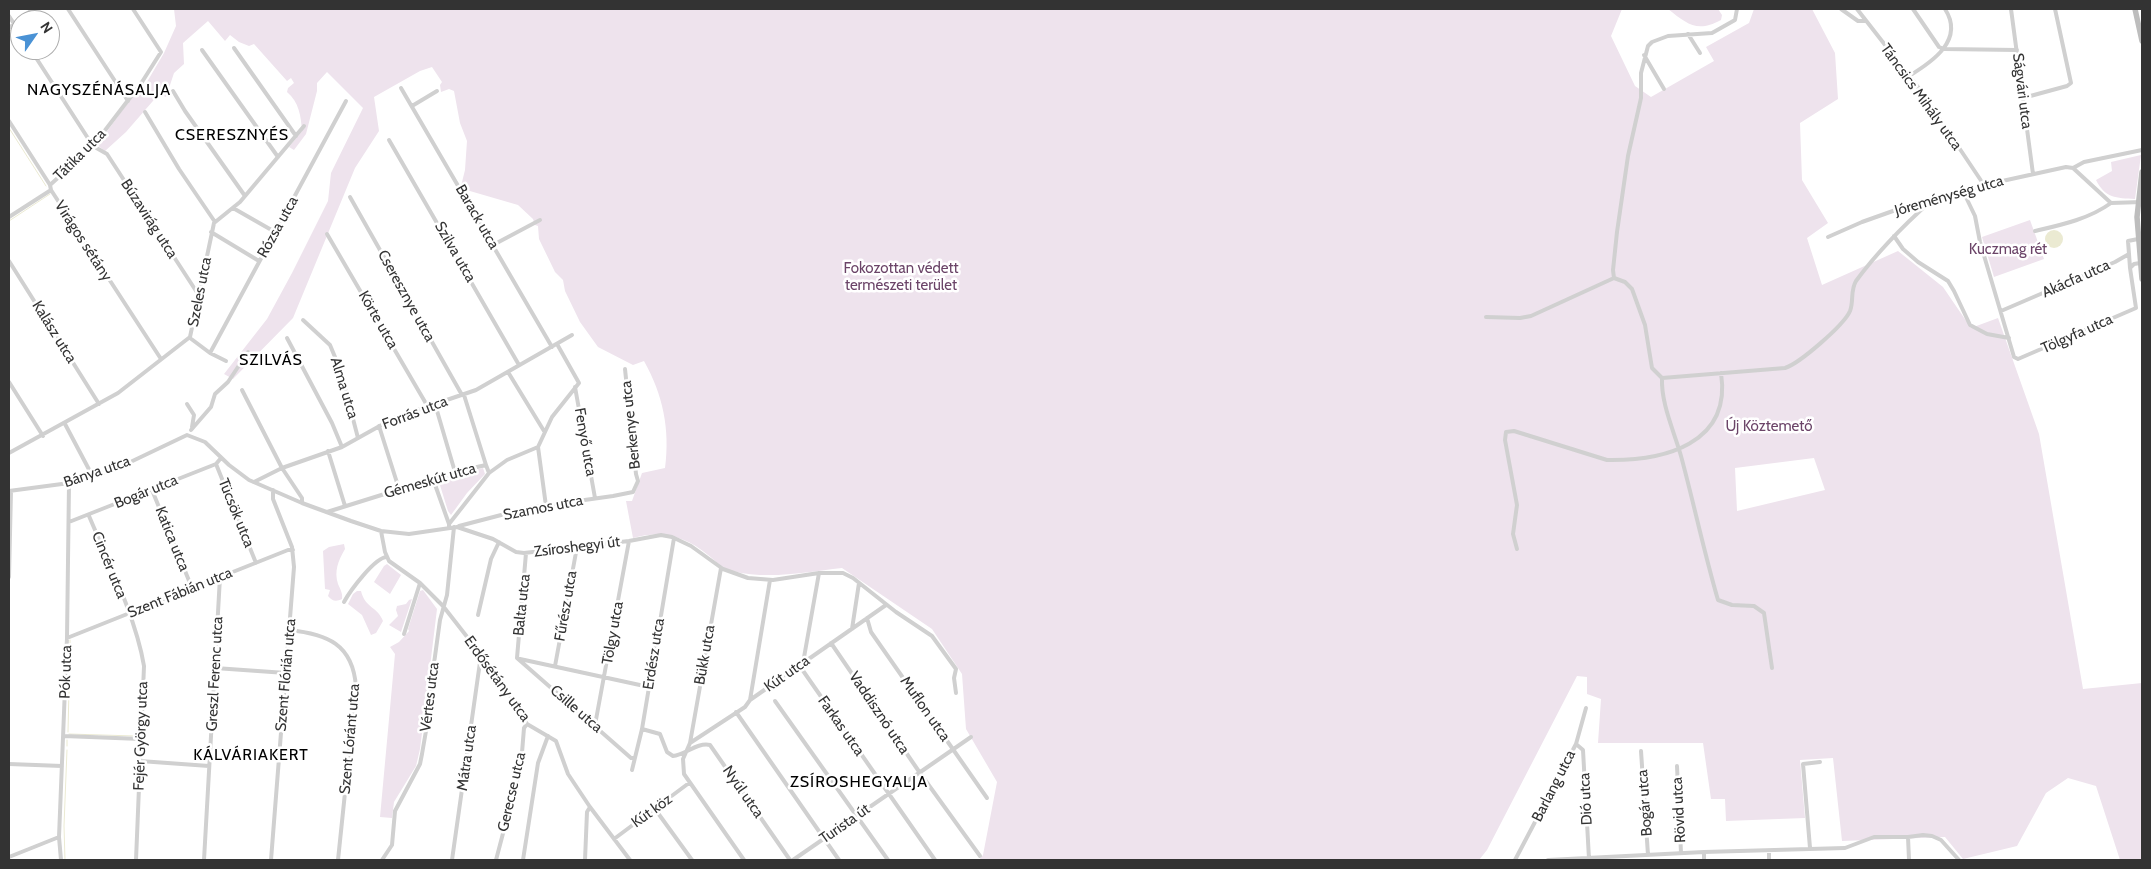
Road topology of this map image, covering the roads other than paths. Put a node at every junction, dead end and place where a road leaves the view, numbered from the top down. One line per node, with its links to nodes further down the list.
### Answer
1 (68, 9): 28 (street)
2 (133, 9): 28 (street, Tátika utca)
3 (1737, 9): 13 (street)
4 (1841, 9): 11 (street)
5 (1857, 9): 11 (street, Táncsics Mihály utca)
6 (1913, 9): 16 (street)
7 (1945, 9): 16 (street)
8 (2011, 9): 18 (street, Ságvári utca)
9 (2055, 9): 27 (street)
10 (2135, 9): 12 (main road)
11 (1866, 21): 22 (street, Táncsics Mihály utca)
12 (2140, 24): 14 (main road)
13 (1688, 34): 19 (street); 20 (street)
14 (2142, 42)
15 (234, 48): 34 (street)
16 (1944, 49): 18 (street); 22 (street)
17 (202, 50): 38 (street)
18 (2017, 50): 27 (street, Ságvári utca)
19 (1700, 53)
20 (1644, 55): 24 (street); 68 (street)
21 (37, 60): 36 (street, Búzavirág utca)
22 (1909, 76): 43 (street, Táncsics Mihály utca)
23 (401, 88): 30 (street, Barack utca)
24 (1664, 89)
25 (173, 91): 46 (street)
26 (437, 91): 30 (street)
27 (2023, 98): 41 (street, Ságvári utca)
28 (128, 101): 36 (street, Tátika utca)
29 (346, 101): 57 (street, Rózsa utca)
30 (412, 106): 62 (street, Barack utca)
31 (145, 112): 54 (street)
32 (9, 121): 42 (street, Virágos sétány)
33 (304, 126): 34 (street)
34 (296, 136): 38 (street)
35 (389, 140): 84 (street, Szilva utca)
36 (93, 146): 42 (street, Tátika utca); 70 (street, Búzavirág utca)
37 (2142, 150): 39 (street, Jóreménység utca)
38 (278, 157): 46 (street)
39 (2073, 168): 41 (street, Jóreménység utca); 50 (street)
40 (2142, 172): 49 (main road)
41 (2033, 174): 43 (street, Jóreménység utca)
42 (50, 185): 44 (street, Virágos sétány)
43 (1984, 185): 45 (street, Jóreménység utca)
44 (51, 190): 52 (street); 82 (street, Virágos sétány)
45 (1963, 191): 48 (street, Jóreménység utca); 71 (street)
46 (245, 196): 51 (street)
47 (350, 197): 92 (street, Cseresznye utca)
48 (1932, 200): 59 (street); 60 (street, Jóreménység utca)
49 (2140, 202): 50 (street); 61 (main road)
50 (2111, 203): 55 (street)
51 (233, 208): 54 (street); 57 (street)
52 (9, 217)
53 (540, 220): 62 (street)
54 (215, 222): 56 (street, Szeles utca)
55 (2035, 231)
56 (211, 232): 64 (street); 70 (street, Szeles utca)
57 (275, 232): 64 (street, Rózsa utca)
58 (327, 234): 96 (street, Körte utca)
59 (1894, 236): 77 (street); 87 (street)
60 (1828, 237)
61 (2138, 239): 63 (street, Akácfa utca); 66 (main road)
62 (493, 245): 79 (street, Barack utca)
63 (2129, 254): 67 (street); 71 (street, Akácfa utca)
64 (259, 260): 81 (street, Rózsa utca)
65 (9, 261): 93 (street, Kalász utca)
66 (2140, 263): 67 (street); 69 (main road)
67 (2130, 268): 77 (street, Tölgyfa utca)
68 (1614, 278): 72 (street); 88 (street)
69 (2142, 279)
70 (200, 297): 75 (street, Szeles utca)
71 (2001, 311): 77 (street)
72 (1486, 317)
73 (303, 320): 103 (street, Alma utca)
74 (572, 335): 78 (street, Forrás utca)
75 (190, 338): 81 (street); 82 (street, Szeles utca)
76 (286, 338): 104 (street)
77 (2009, 338)
78 (557, 344): 79 (street, Forrás utca); 90 (street)
79 (552, 347): 84 (street, Forrás utca)
80 (248, 352): 99 (street)
81 (210, 353): 83 (street)
82 (161, 359): 93 (street, Szeles utca)
83 (226, 361)
84 (519, 365): 86 (street, Forrás utca)
85 (624, 369): 123 (street, Berkenye utca)
86 (508, 372): 92 (street, Forrás utca); 100 (street)
87 (1721, 373): 88 (street); 106 (street)
88 (1662, 378): 106 (street)
89 (9, 382): 102 (street)
90 (577, 385): 100 (street); 124 (street, Fenyő utca)
91 (242, 390): 112 (street)
92 (463, 395): 95 (street, Forrás utca); 111 (street, Cseresznye utca)
93 (99, 404): 97 (street, Szeles utca)
94 (187, 404): 99 (street)
95 (435, 404): 96 (street, Forrás utca); 113 (street)
96 (428, 406): 98 (street, Forrás utca)
97 (65, 424): 102 (street, Szeles utca); 115 (street)
98 (380, 426): 103 (street, Forrás utca); 119 (street)
99 (191, 430): 101 (street)
100 (544, 431): 105 (street)
101 (187, 435): 109 (street); 115 (street, Bánya utca)
102 (42, 436): 108 (street, Szeles utca)
103 (358, 438): 104 (street, Forrás utca)
104 (342, 447): 107 (street, Forrás utca)
105 (538, 447): 114 (street, Gémeskút utca); 127 (street)
106 (1680, 450): 137 (street); 167 (street)
107 (328, 451): 112 (street, Forrás utca); 126 (street)
108 (9, 453)
109 (221, 458): 110 (street, Bogár utca); 117 (street)
110 (216, 464): 120 (street, Bogár utca); 141 (street, Tücsök utca)
111 (486, 465): 113 (street, Gémeskút utca); 114 (street, Gémeskút utca)
112 (282, 468): 117 (street, Forrás utca); 125 (street)
113 (455, 472): 116 (street, Gémeskút utca)
114 (489, 473): 131 (street)
115 (93, 477): 118 (street, Bánya utca)
116 (434, 479): 119 (street, Gémeskút utca); 131 (street)
117 (254, 482): 121 (street)
118 (69, 484): 122 (street, Bánya utca); 130 (street, Pók utca)
119 (399, 489): 126 (street, Gémeskút utca)
120 (152, 490): 129 (street, Bogár utca); 150 (street, Katica utca)
121 (273, 490): 125 (street); 138 (street)
122 (10, 491): 143 (street)
123 (629, 494): 124 (street, Szamos utca)
124 (595, 498): 127 (street, Szamos utca)
125 (302, 503): 128 (street)
126 (345, 506): 128 (street, Gémeskút utca)
127 (546, 506): 131 (street, Szamos utca)
128 (327, 512): 132 (street)
129 (89, 516): 130 (street, Bogár utca); 154 (street, Cincér utca)
130 (69, 522): 160 (street, Pók utca)
131 (452, 526): 132 (street); 135 (street, Zsíroshegyi út); 153 (street, Vértes utca)
132 (381, 531): 140 (street)
133 (674, 538): 134 (street, Zsíroshegyi út); 142 (street, Zsíroshegyi út); 170 (street, Erdész utca)
134 (629, 541): 136 (street, Zsíroshegyi út); 169 (street, Tölgy utca)
135 (499, 542): 139 (street, Zsíroshegyi út); 155 (street)
136 (577, 547): 139 (street, Zsíroshegyi út); 165 (street, Fűrész utca)
137 (1517, 549)
138 (293, 550): 141 (street, Szent Fábián utca); 158 (street, Szent Flórián utca)
139 (526, 553): 163 (street, Balta utca)
140 (386, 556): 148 (street, Erdősétány utca); 151 (street)
141 (256, 563): 146 (street, Szent Fábián utca)
142 (721, 568): 147 (street, Zsíroshegyi út); 183 (street, Bükk utca)
143 (9, 570): 145 (street)
144 (819, 573): 147 (street, Zsíroshegyi út); 149 (street, Zsíroshegyi út); 164 (street)
145 (9, 577)
146 (220, 577): 150 (street, Szent Fábián utca); 166 (street, Greszl Ferenc utca)
147 (770, 580): 172 (street)
148 (420, 583): 153 (street, Erdősétány utca); 159 (street)
149 (859, 583): 152 (street, Zsíroshegyi út); 157 (street)
150 (192, 588): 154 (street, Szent Fábián utca)
151 (344, 602)
152 (886, 605): 156 (street, Kút utca); 171 (street, Zsíroshegyi út)
153 (443, 606): 162 (street, Erdősétány utca); 221 (street, Vértes utca)
154 (128, 614): 160 (street, Szent Fábián utca); 182 (street, Fejér György utca)
155 (478, 615)
156 (867, 618): 157 (street, Kút utca); 186 (street, Muflon utca)
157 (852, 629): 161 (street, Kút utca)
158 (289, 630): 168 (street, Szent Flórián utca); 220 (street, Szent Lóránt utca)
159 (404, 634)
160 (67, 638): 179 (street, Pók utca)
161 (831, 643): 164 (street, Kút utca); 196 (street, Vaddisznó utca)
162 (482, 655): 176 (street, Erdősétány utca); 222 (street, Mátra utca)
163 (518, 658): 165 (street); 177 (street, Csille utca)
164 (801, 664): 172 (street, Kút utca); 198 (street, Farkas utca)
165 (555, 666): 169 (street)
166 (215, 668): 168 (street); 193 (street, Greszl Ferenc utca)
167 (1772, 668)
168 (286, 673): 219 (street, Szent Flórián utca)
169 (606, 677): 170 (street); 177 (street, Tölgy utca)
170 (649, 687): 178 (street, Erdész utca)
171 (956, 693)
172 (750, 700): 175 (street, Kút utca)
173 (775, 701): 202 (street)
174 (1586, 708): 184 (street, Barlang utca)
175 (736, 712): 183 (street, Kút utca); 206 (street)
176 (528, 724): 180 (street, Erdősétány utca); 223 (street, Gerecse utca)
177 (596, 726): 188 (street, Csille utca)
178 (642, 729): 185 (street); 188 (street, Erdész utca)
179 (64, 736): 182 (street); 192 (street, Pók utca)
180 (548, 736): 200 (street, Erdősétány utca); 224 (street, Gerecse utca)
181 (971, 737): 186 (street, Turista út)
182 (141, 739): 189 (street, Fejér György utca)
183 (690, 743): 185 (street, Bükk utca)
184 (1576, 744): 215 (street, Dió utca); 233 (street, Barlang utca)
185 (687, 750): 197 (street, Bükk utca); 229 (street, Nyúl utca)
186 (953, 750): 196 (street, Turista út); 199 (street, Muflon utca)
187 (1641, 750): 212 (street, Bogár utca)
188 (635, 758): 195 (street, Erdész utca)
189 (140, 761): 193 (street); 217 (street, Fejér György utca)
190 (1820, 762): 207 (street)
191 (9, 764): 192 (street)
192 (62, 766): 203 (street, Pók utca)
193 (209, 766): 218 (street, Greszl Ferenc utca)
194 (1676, 766): 210 (street, Rövid utca)
195 (632, 770)
196 (920, 773): 198 (street, Turista út); 213 (street, Vaddisznó utca)
197 (689, 783): 201 (street, Kút köz); 228 (street)
198 (888, 794): 202 (street, Turista út); 232 (street, Farkas utca)
199 (987, 798)
200 (590, 807): 205 (street, Erdősétány utca); 225 (street)
201 (655, 809): 205 (street, Kút köz); 227 (street)
202 (856, 816): 206 (street, Turista út); 231 (street)
203 (59, 837): 214 (street); 216 (street, Pók utca)
204 (1908, 837): 207 (street); 238 (street); 239 (street)
205 (614, 839): 226 (street, Erdősétány utca)
206 (824, 839): 229 (street, Turista út); 230 (street)
207 (1810, 848): 208 (street)
208 (1769, 851): 209 (street); 237 (street)
209 (1704, 852): 210 (street); 236 (street)
210 (1681, 853): 212 (street)
211 (1642, 855): 212 (street); 215 (street); 235 (street)
212 (1648, 855)
213 (980, 856)
214 (9, 857)
215 (1591, 859): 234 (street)
216 (61, 860)
217 (136, 860)
218 (204, 860)
219 (271, 860)
220 (338, 860)
221 (382, 860)
222 (452, 860)
223 (496, 860)
224 (523, 860)
225 (585, 860)
226 (630, 860)
227 (692, 860)
228 (744, 860)
229 (792, 860)
230 (839, 860)
231 (888, 860)
232 (935, 860)
233 (1515, 860)
234 (1548, 860)
235 (1643, 860)
236 (1704, 860)
237 (1769, 860)
238 (1909, 860)
239 (1959, 860)

